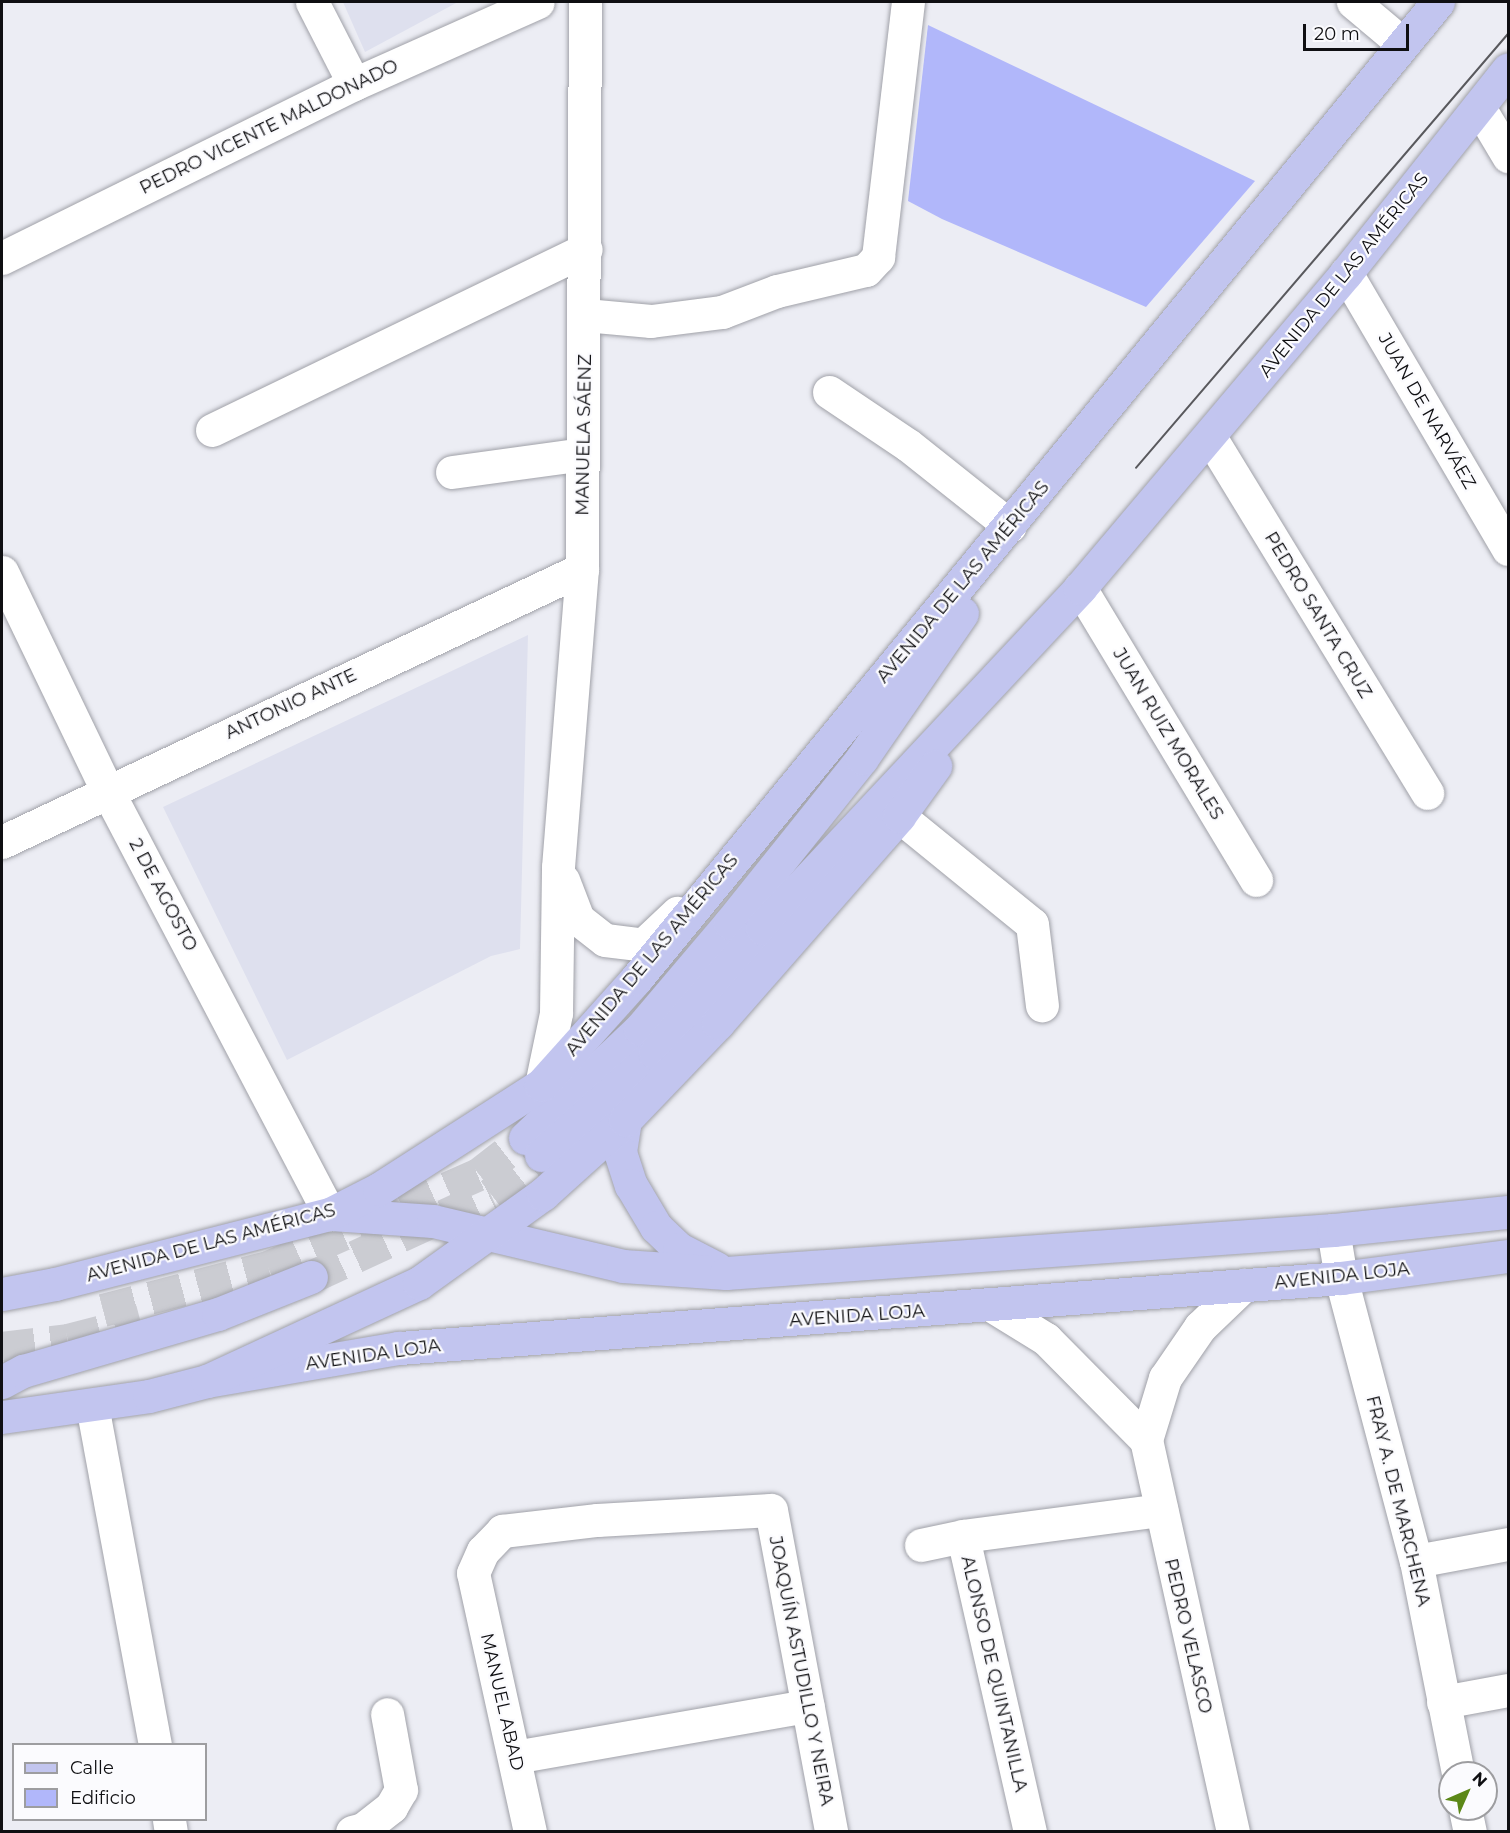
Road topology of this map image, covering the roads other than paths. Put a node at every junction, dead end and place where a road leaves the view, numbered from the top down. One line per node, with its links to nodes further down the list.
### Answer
1 (312, 2): 9 (street)
2 (538, 2): 9 (street, PEDRO VICENTE MALDONADO)
3 (585, 2): 12 (street, MANUELA SÁENZ)
4 (908, 2): 15 (street)
5 (1353, 2): 7 (street)
6 (1438, 2): 7 (main road, AVENIDA DE LAS AMÉRICAS)
7 (1403, 44): 17 (main road, AVENIDA DE LAS AMÉRICAS)
8 (1509, 69): 10 (main road, AVENIDA DE LAS AMÉRICAS)
9 (354, 84): 13 (street, PEDRO VICENTE MALDONADO)
10 (1480, 109): 11 (street); 14 (main road, AVENIDA DE LAS AMÉRICAS)
11 (1509, 156)
12 (586, 249): 15 (street, MANUELA SÁENZ); 18 (street)
13 (2, 258)
14 (1346, 273): 19 (main road, AVENIDA DE LAS AMÉRICAS); 23 (street, JUAN DE NARVÁEZ)
15 (585, 315): 20 (street, MANUELA SÁENZ)
16 (829, 392): 22 (street)
17 (1090, 429): 22 (main road, AVENIDA DE LAS AMÉRICAS); 27 (main road, AVENIDA DE LAS AMÉRICAS)
18 (212, 430)
19 (1210, 437): 26 (main road, AVENIDA DE LAS AMÉRICAS); 29 (street, PEDRO SANTA CRUZ)
20 (584, 454): 21 (street); 24 (street, MANUELA SÁENZ)
21 (452, 472)
22 (1010, 526): 33 (main road, AVENIDA DE LAS AMÉRICAS)
23 (1509, 549)
24 (582, 569): 28 (street, ANTONIO ANTE); 32 (street, MANUELA SÁENZ)
25 (2, 572): 28 (street, 2 DE AGOSTO)
26 (1080, 588): 27 (main road, AVENIDA DE LAS AMÉRICAS); 34 (street, JUAN RUIZ MORALES)
27 (1006, 665): 30 (main road, AVENIDA DE LAS AMÉRICAS)
28 (107, 790): 31 (street, ANTONIO ANTE); 39 (street, 2 DE AGOSTO)
29 (1427, 793)
30 (899, 816): 35 (street); 37 (main road, AVENIDA DE LAS AMÉRICAS)
31 (2, 842)
32 (558, 867): 33 (street, MANUELA SÁENZ); 36 (street, MANUELA SÁENZ)
33 (723, 871): 36 (main road, AVENIDA DE LAS AMÉRICAS)
34 (1256, 880)
35 (1042, 1005)
36 (541, 1084): 39 (main road, AVENIDA DE LAS AMÉRICAS)
37 (625, 1120): 41 (main road, AVENIDA DE LAS AMÉRICAS); 43 (main road)
38 (1509, 1212): 40 (main road)
39 (330, 1214): 41 (main road); 47 (main road, AVENIDA DE LAS AMÉRICAS)
40 (1333, 1230): 43 (main road); 45 (street, FRAY A. DE MARCHENA)
41 (490, 1232): 43 (main road); 49 (main road, AVENIDA DE LAS AMÉRICAS)
42 (1509, 1256): 45 (main road, AVENIDA LOJA)
43 (726, 1273)
44 (311, 1277): 50 (main road)
45 (1341, 1278): 46 (main road, AVENIDA LOJA); 59 (street, FRAY A. DE MARCHENA)
46 (1244, 1285): 48 (main road, AVENIDA LOJA); 53 (street, PEDRO VELASCO)
47 (2, 1294)
48 (994, 1306): 49 (main road, AVENIDA LOJA); 53 (street)
49 (207, 1381): 51 (main road, AVENIDA DE LAS AMÉRICAS)
50 (2, 1382)
51 (92, 1405): 52 (main road, AVENIDA DE LAS AMÉRICAS); 64 (street)
52 (2, 1417)
53 (1146, 1440): 55 (street, PEDRO VELASCO)
54 (771, 1510): 62 (street, JOAQUÍN ASTUDILLO Y NEIRA); 65 (street, MANUEL ABAD)
55 (1161, 1510): 56 (street, ALONSO DE QUINTANILLA); 71 (street, PEDRO VELASCO)
56 (963, 1536): 58 (street); 70 (street, ALONSO DE QUINTANILLA)
57 (1509, 1544): 59 (street)
58 (921, 1545)
59 (1416, 1561): 61 (street, FRAY A. DE MARCHENA)
60 (1509, 1690): 61 (street)
61 (1443, 1702): 66 (street, FRAY A. DE MARCHENA)
62 (808, 1706): 65 (street); 69 (street, JOAQUÍN ASTUDILLO Y NEIRA)
63 (387, 1714): 67 (street)
64 (155, 1743)
65 (515, 1756): 68 (street, MANUEL ABAD)
66 (1455, 1761)
67 (352, 1832)
68 (530, 1832)
69 (831, 1832)
70 (1030, 1832)
71 (1233, 1832)

